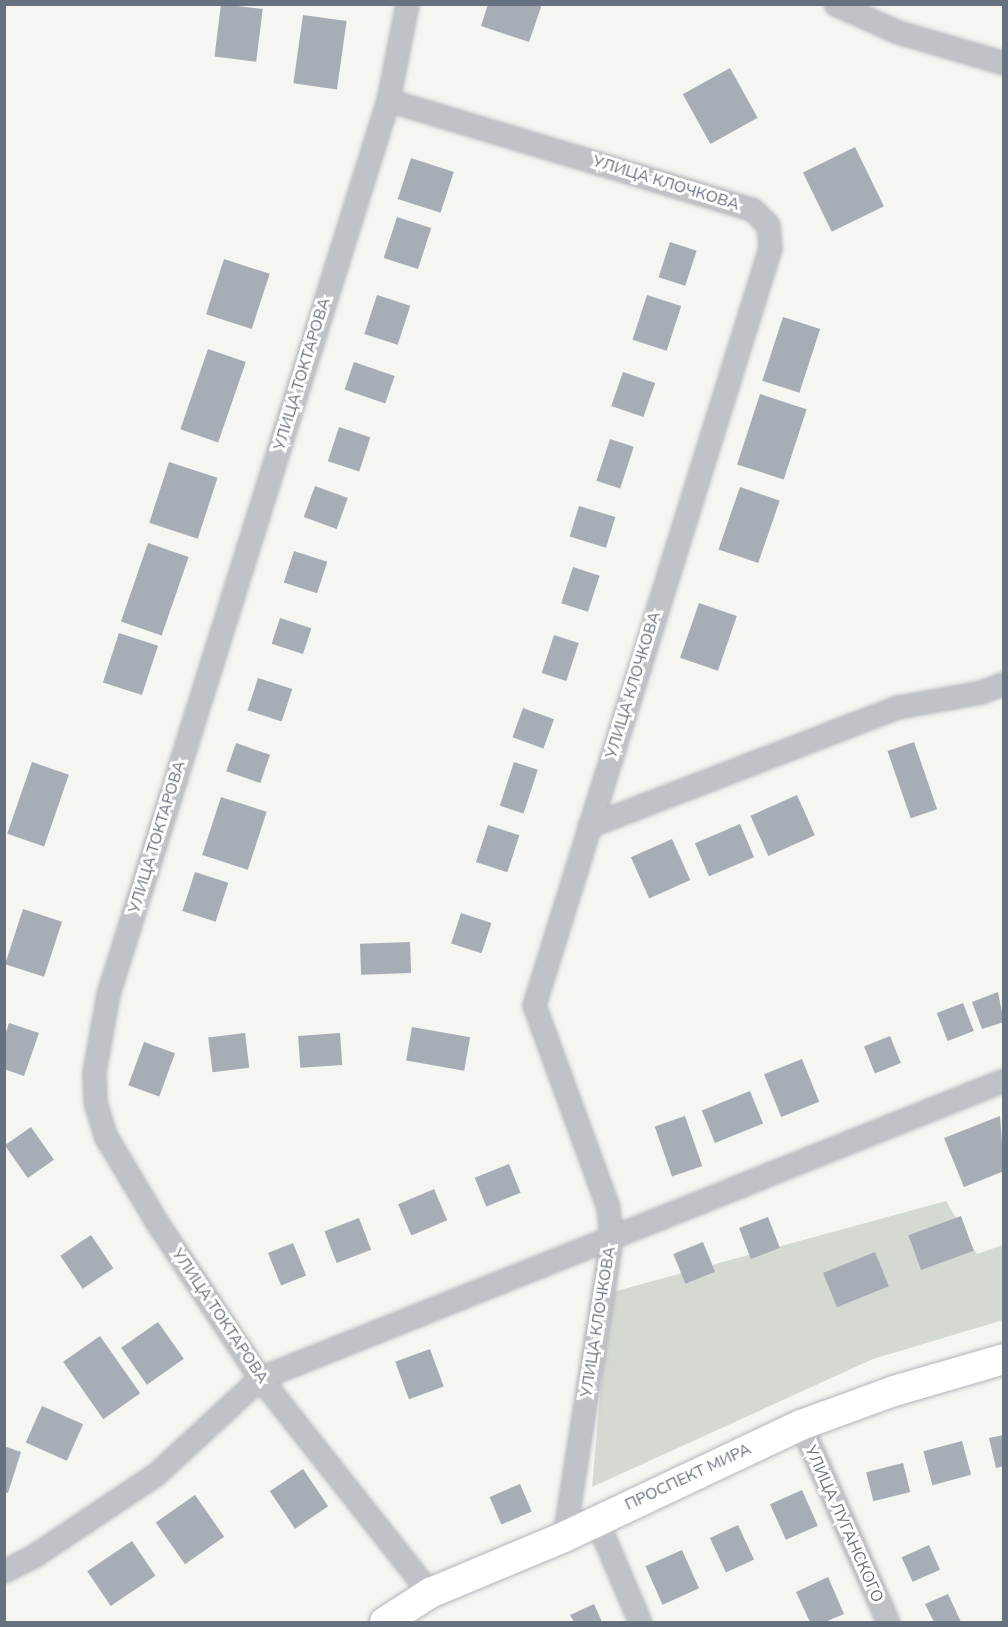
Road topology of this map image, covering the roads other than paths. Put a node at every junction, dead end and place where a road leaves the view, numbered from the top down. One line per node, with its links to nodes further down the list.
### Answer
1 (407, 4): 4 (street, УЛИЦА ТОКТАРОВА)
2 (835, 4): 3 (street)
3 (1004, 63)
4 (388, 100): 6 (street, УЛИЦА КЛОЧКОВА); 10 (street, УЛИЦА ТОКТАРОВА)
5 (1004, 683): 6 (street)
6 (589, 826): 8 (street, УЛИЦА КЛОЧКОВА)
7 (1004, 1080): 8 (street)
8 (611, 1240): 10 (street); 13 (street, УЛИЦА КЛОЧКОВА)
9 (1004, 1359): 11 (main road, ПРОСПЕКТ МИРА)
10 (260, 1378): 14 (street); 15 (street, УЛИЦА ТОКТАРОВА)
11 (801, 1425): 12 (main road, ПРОСПЕКТ МИРА); 18 (street, УЛИЦА ЛУГАНСКОГО)
12 (596, 1519): 13 (main road, ПРОСПЕКТ МИРА); 17 (street)
13 (564, 1537): 15 (main road, ПРОСПЕКТ МИРА)
14 (4, 1571)
15 (430, 1593): 16 (main road, ПРОСПЕКТ МИРА)
16 (385, 1623)
17 (640, 1623)
18 (888, 1623)

